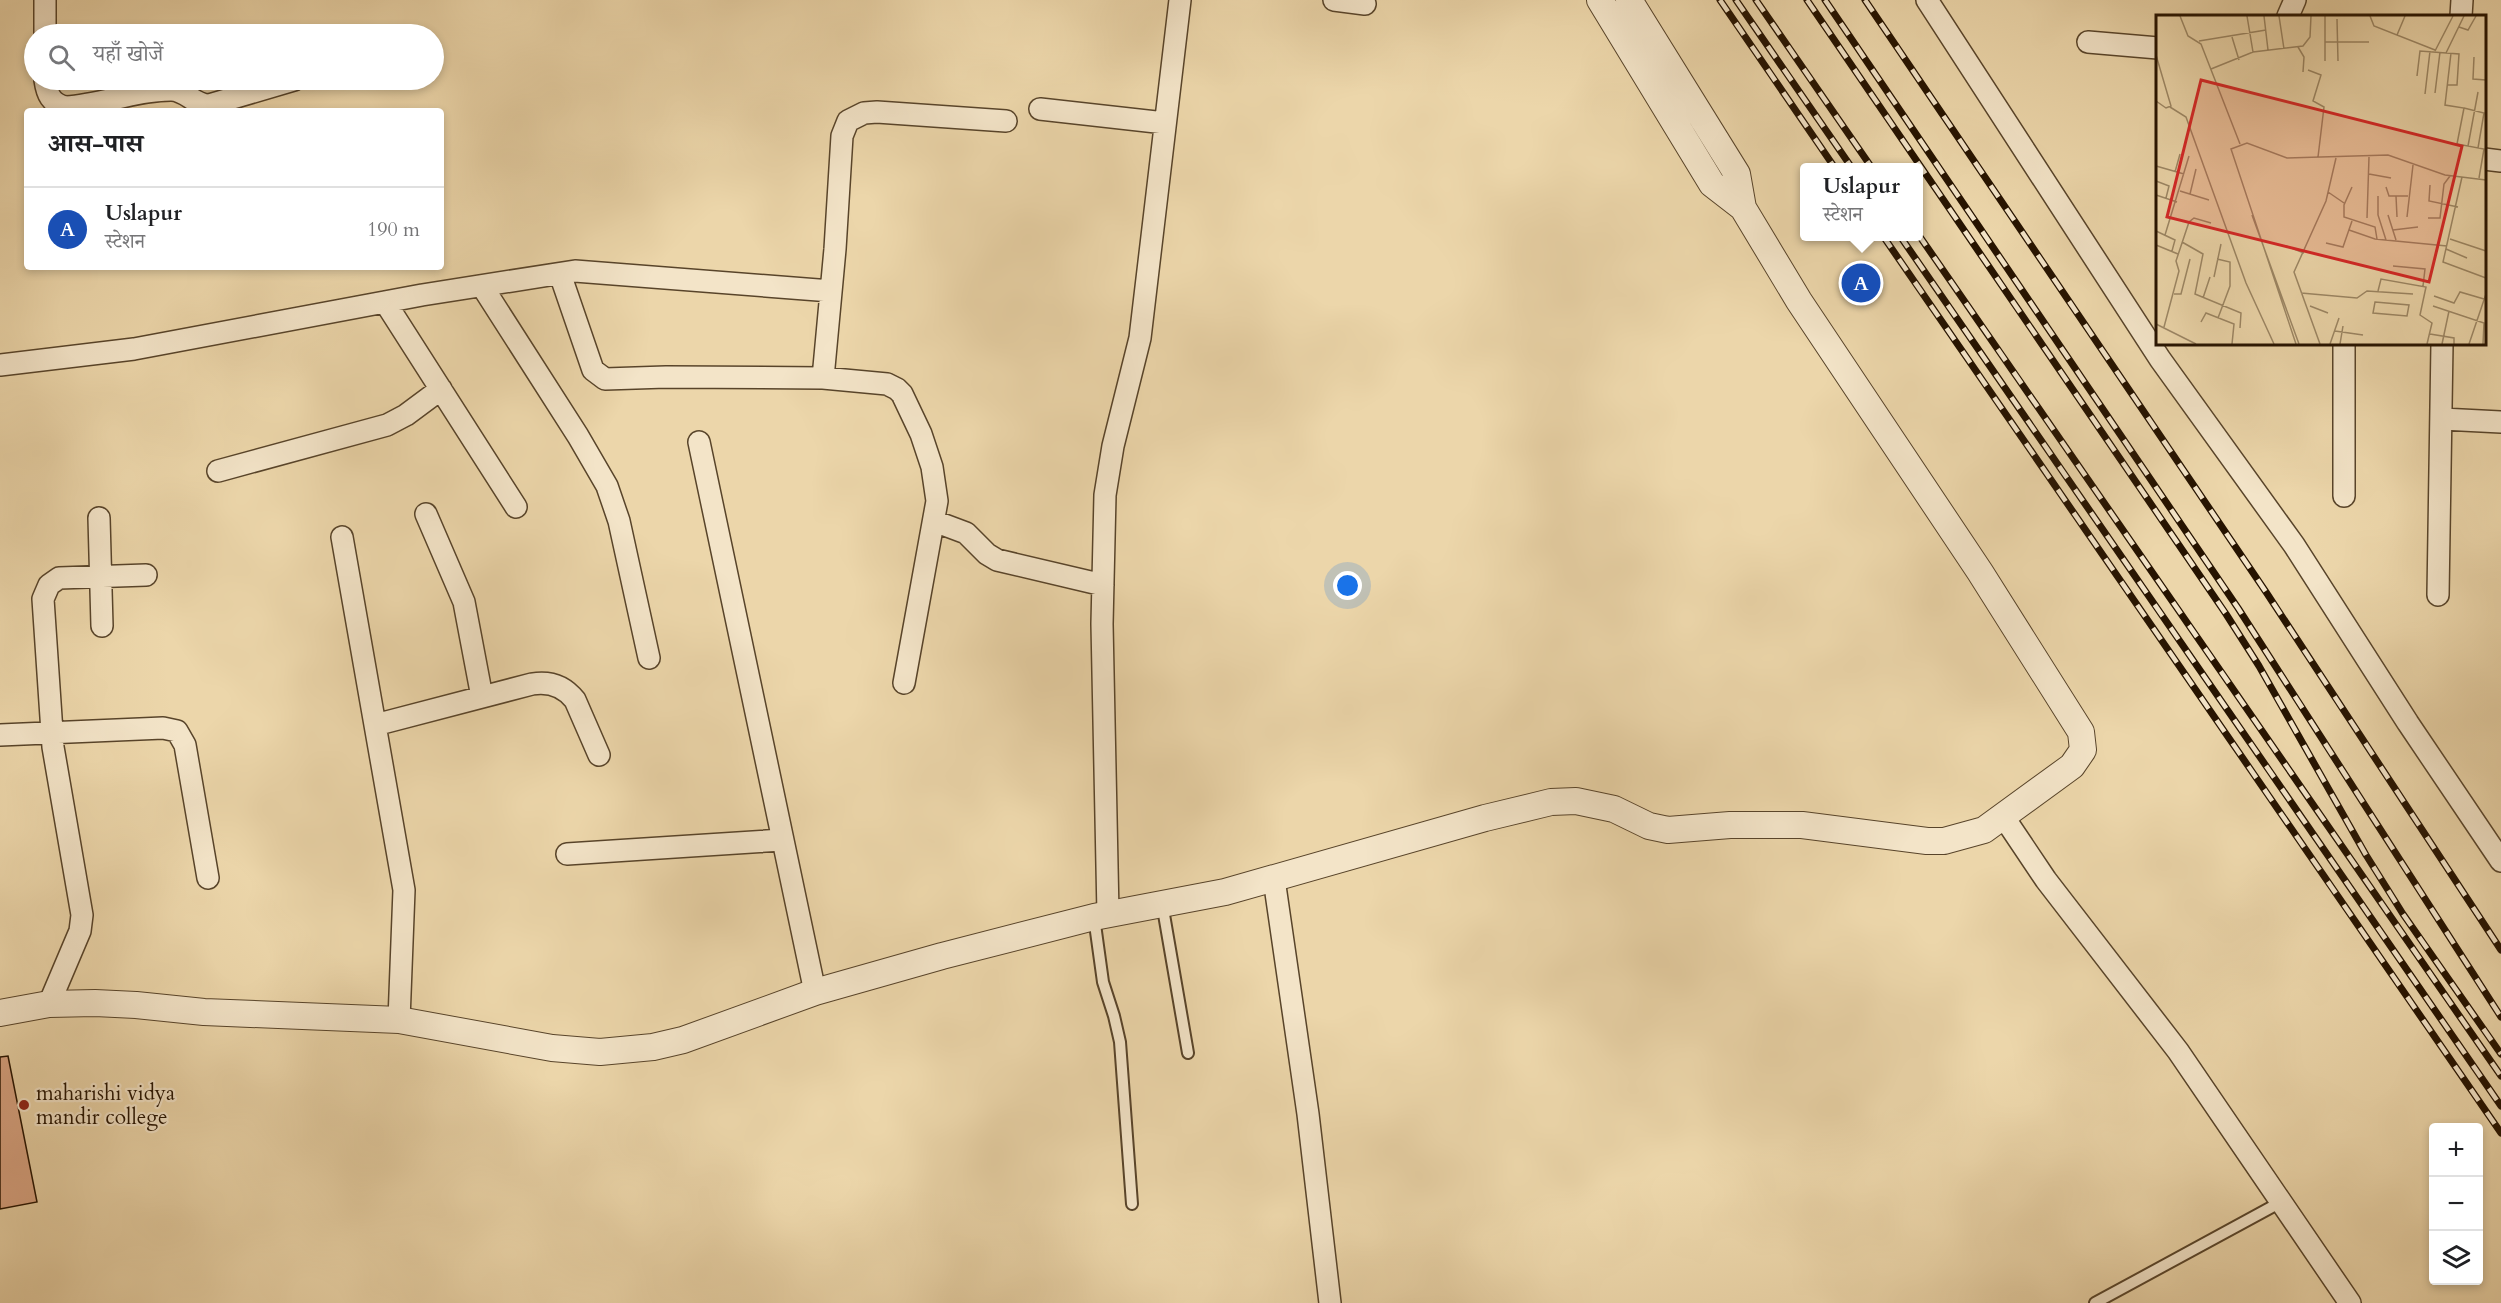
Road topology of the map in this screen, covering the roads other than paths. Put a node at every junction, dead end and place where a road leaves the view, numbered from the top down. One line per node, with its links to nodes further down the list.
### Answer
1 (45, 0): 12 (street)
2 (1180, 0): 23 (street)
3 (1334, 0): 8 (street)
4 (1600, 0): 11 (street)
5 (1927, 0): 60 (street)
6 (2295, 0): 9 (street)
7 (2462, 0): 10 (street)
8 (1365, 4)
9 (2288, 15)
10 (2461, 15)
11 (1630, 16): 57 (street)
12 (45, 24)
13 (2088, 42): 14 (street)
14 (2156, 48)
15 (48, 90): 16 (street)
16 (158, 90)
17 (158, 90): 18 (street)
18 (175, 90)
19 (175, 90): 20 (street)
20 (260, 90)
21 (1040, 109): 23 (street)
22 (1006, 121): 28 (street)
23 (1165, 123): 47 (street)
24 (2486, 159): 25 (street)
25 (2501, 161)
26 (560, 274): 27 (street); 28 (street); 33 (street)
27 (482, 286): 29 (street); 50 (street)
28 (831, 291): 33 (street)
29 (385, 302): 32 (street); 34 (street)
30 (2344, 345): 39 (street)
31 (2442, 345): 35 (street)
32 (0, 365)
33 (823, 378): 43 (street)
34 (441, 389): 38 (street); 40 (street)
35 (2442, 419): 36 (street); 48 (street)
36 (2501, 422)
37 (699, 442): 58 (street)
38 (218, 471)
39 (2344, 496)
40 (516, 507)
41 (426, 514): 52 (street)
42 (99, 518): 46 (street)
43 (934, 521): 47 (street); 51 (street)
44 (342, 537): 53 (street)
45 (146, 575): 46 (street)
46 (100, 576): 49 (street); 54 (street)
47 (1103, 585): 64 (street)
48 (2438, 595)
49 (102, 626)
50 (649, 658)
51 (904, 683)
52 (482, 697): 53 (street); 56 (street)
53 (375, 726): 68 (street)
54 (52, 733): 55 (street); 61 (street); 66 (street)
55 (0, 735)
56 (599, 755)
57 (1993, 823): 62 (street); 70 (street)
58 (782, 840): 59 (street); 65 (street)
59 (567, 854)
60 (2501, 861)
61 (208, 878)
62 (1275, 879): 63 (street); 72 (street)
63 (1162, 903): 64 (street); 69 (lane)
64 (1101, 915): 65 (street); 71 (lane)
65 (815, 992): 68 (street)
66 (50, 1005): 67 (street); 68 (street)
67 (0, 1013)
68 (399, 1020)
69 (1188, 1053)
70 (2281, 1202): 73 (lane); 74 (street)
71 (1132, 1204)
72 (1330, 1303)
73 (2095, 1303)
74 (2350, 1303)

